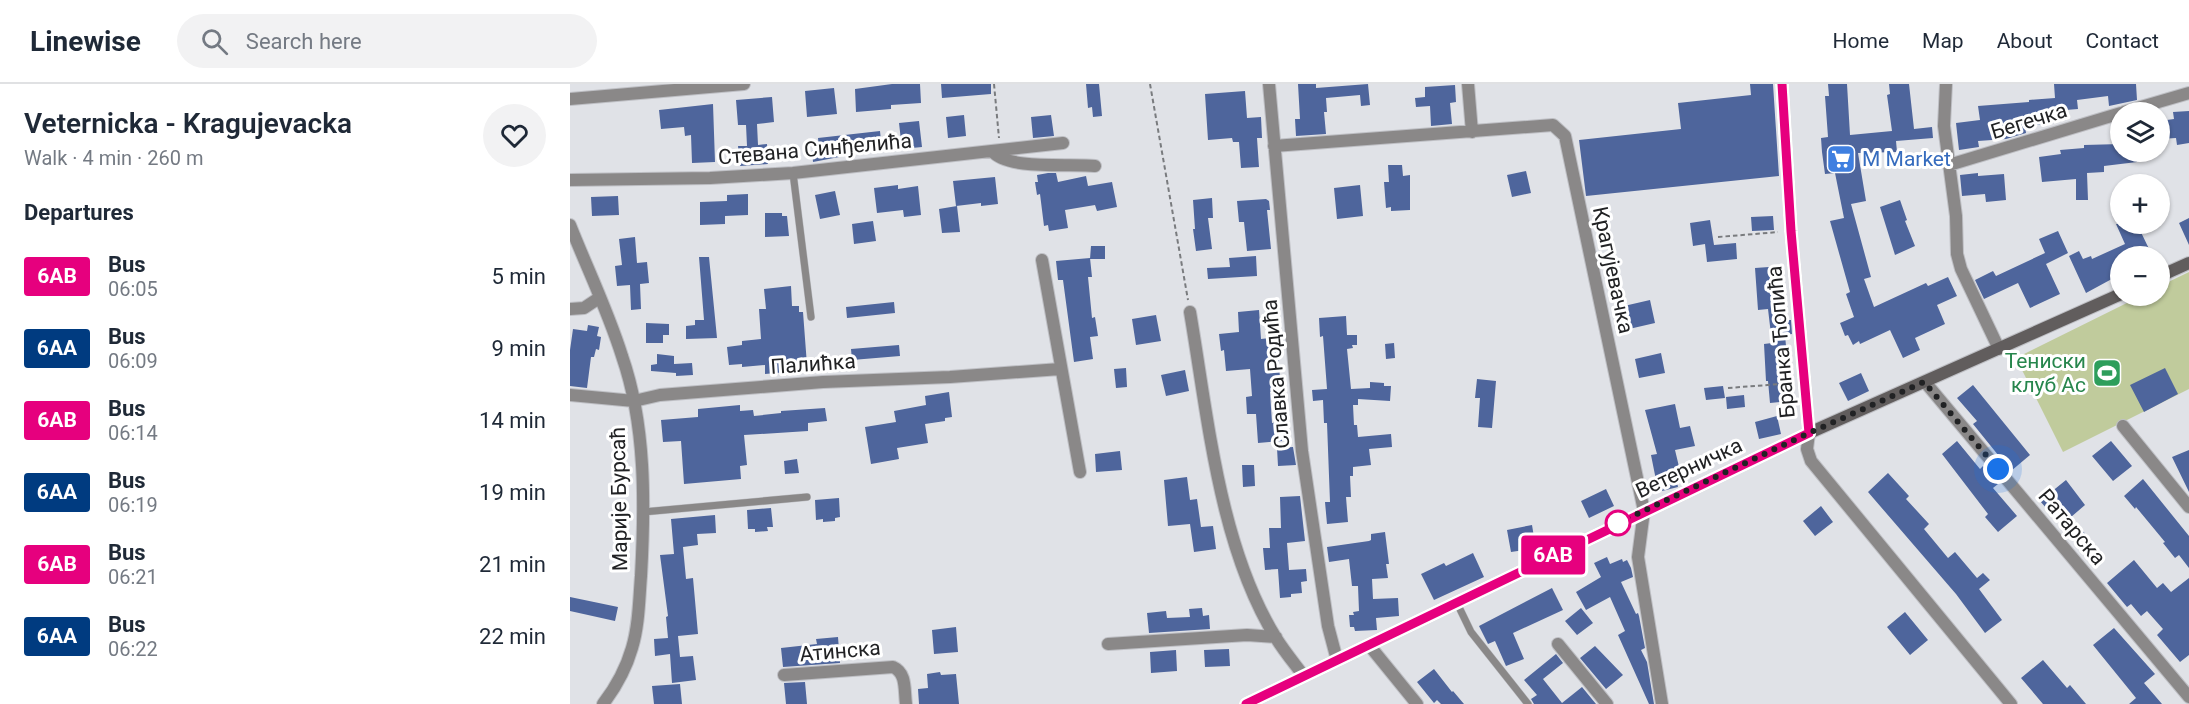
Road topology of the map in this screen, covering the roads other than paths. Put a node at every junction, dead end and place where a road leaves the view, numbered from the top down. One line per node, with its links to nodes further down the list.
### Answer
1 (744, 84): 7 (street)
2 (1269, 84): 12 (street, Славка Родића)
3 (1468, 84): 10 (street)
4 (1782, 84): 33 (street, Бранка Ћопића)
5 (1946, 84): 14 (street)
6 (2189, 93): 8 (street, Бегечка)
7 (570, 99)
8 (2159, 102)
9 (2110, 117): 14 (street, Бегечка)
10 (1472, 132): 12 (street, Крагујевачка); 37 (street, Крагујевачка)
11 (1063, 143): 13 (street, Стевана Синђелића)
12 (1274, 146): 44 (street, Славка Родића)
13 (997, 150): 15 (street); 16 (street, Стевана Синђелића)
14 (1949, 165): 27 (street)
15 (1095, 166)
16 (793, 173): 17 (street, Стевана Синђелића); 26 (lane)
17 (570, 180)
18 (570, 225): 22 (street, Марије Бурсаћ)
19 (1042, 260): 28 (street)
20 (2189, 263): 21 (street)
21 (2170, 272)
22 (599, 298): 24 (street); 31 (street, Марије Бурсаћ)
23 (2110, 299): 27 (street, Ветерничка)
24 (570, 309)
25 (1190, 312): 40 (street)
26 (811, 317)
27 (1999, 349): 29 (street, Ветерничка)
28 (1060, 369): 31 (street, Палићка); 34 (street)
29 (1924, 382): 33 (street, Ветерничка); 47 (street, Ратарска)
30 (570, 395): 31 (street, Палићка)
31 (634, 401): 38 (street, Марије Бурсаћ)
32 (2123, 426): 36 (street)
33 (1809, 433): 37 (street, Ветерничка); 55 (street, Бранка Ћопића)
34 (1080, 472)
35 (807, 497): 38 (lane)
36 (2189, 507)
37 (1644, 511): 39 (street, Ветерничка); 54 (street, Крагујевачка)
38 (642, 512): 48 (street, Марије Бурсаћ)
39 (1457, 603): 43 (street, Ветерничка); 52 (lane)
40 (1276, 637): 41 (street); 46 (street)
41 (1108, 644)
42 (1558, 644): 53 (street)
43 (1369, 645): 44 (street, Ветерничка); 51 (street)
44 (1337, 660): 46 (street, Ветерничка)
45 (784, 675): 49 (street, Атинска)
46 (1303, 675): 50 (street, Ветерничка)
47 (2189, 697)
48 (603, 704)
49 (906, 704)
50 (1246, 704)
51 (1417, 704)
52 (1528, 704)
53 (1607, 704)
54 (1662, 704)
55 (2011, 704)

